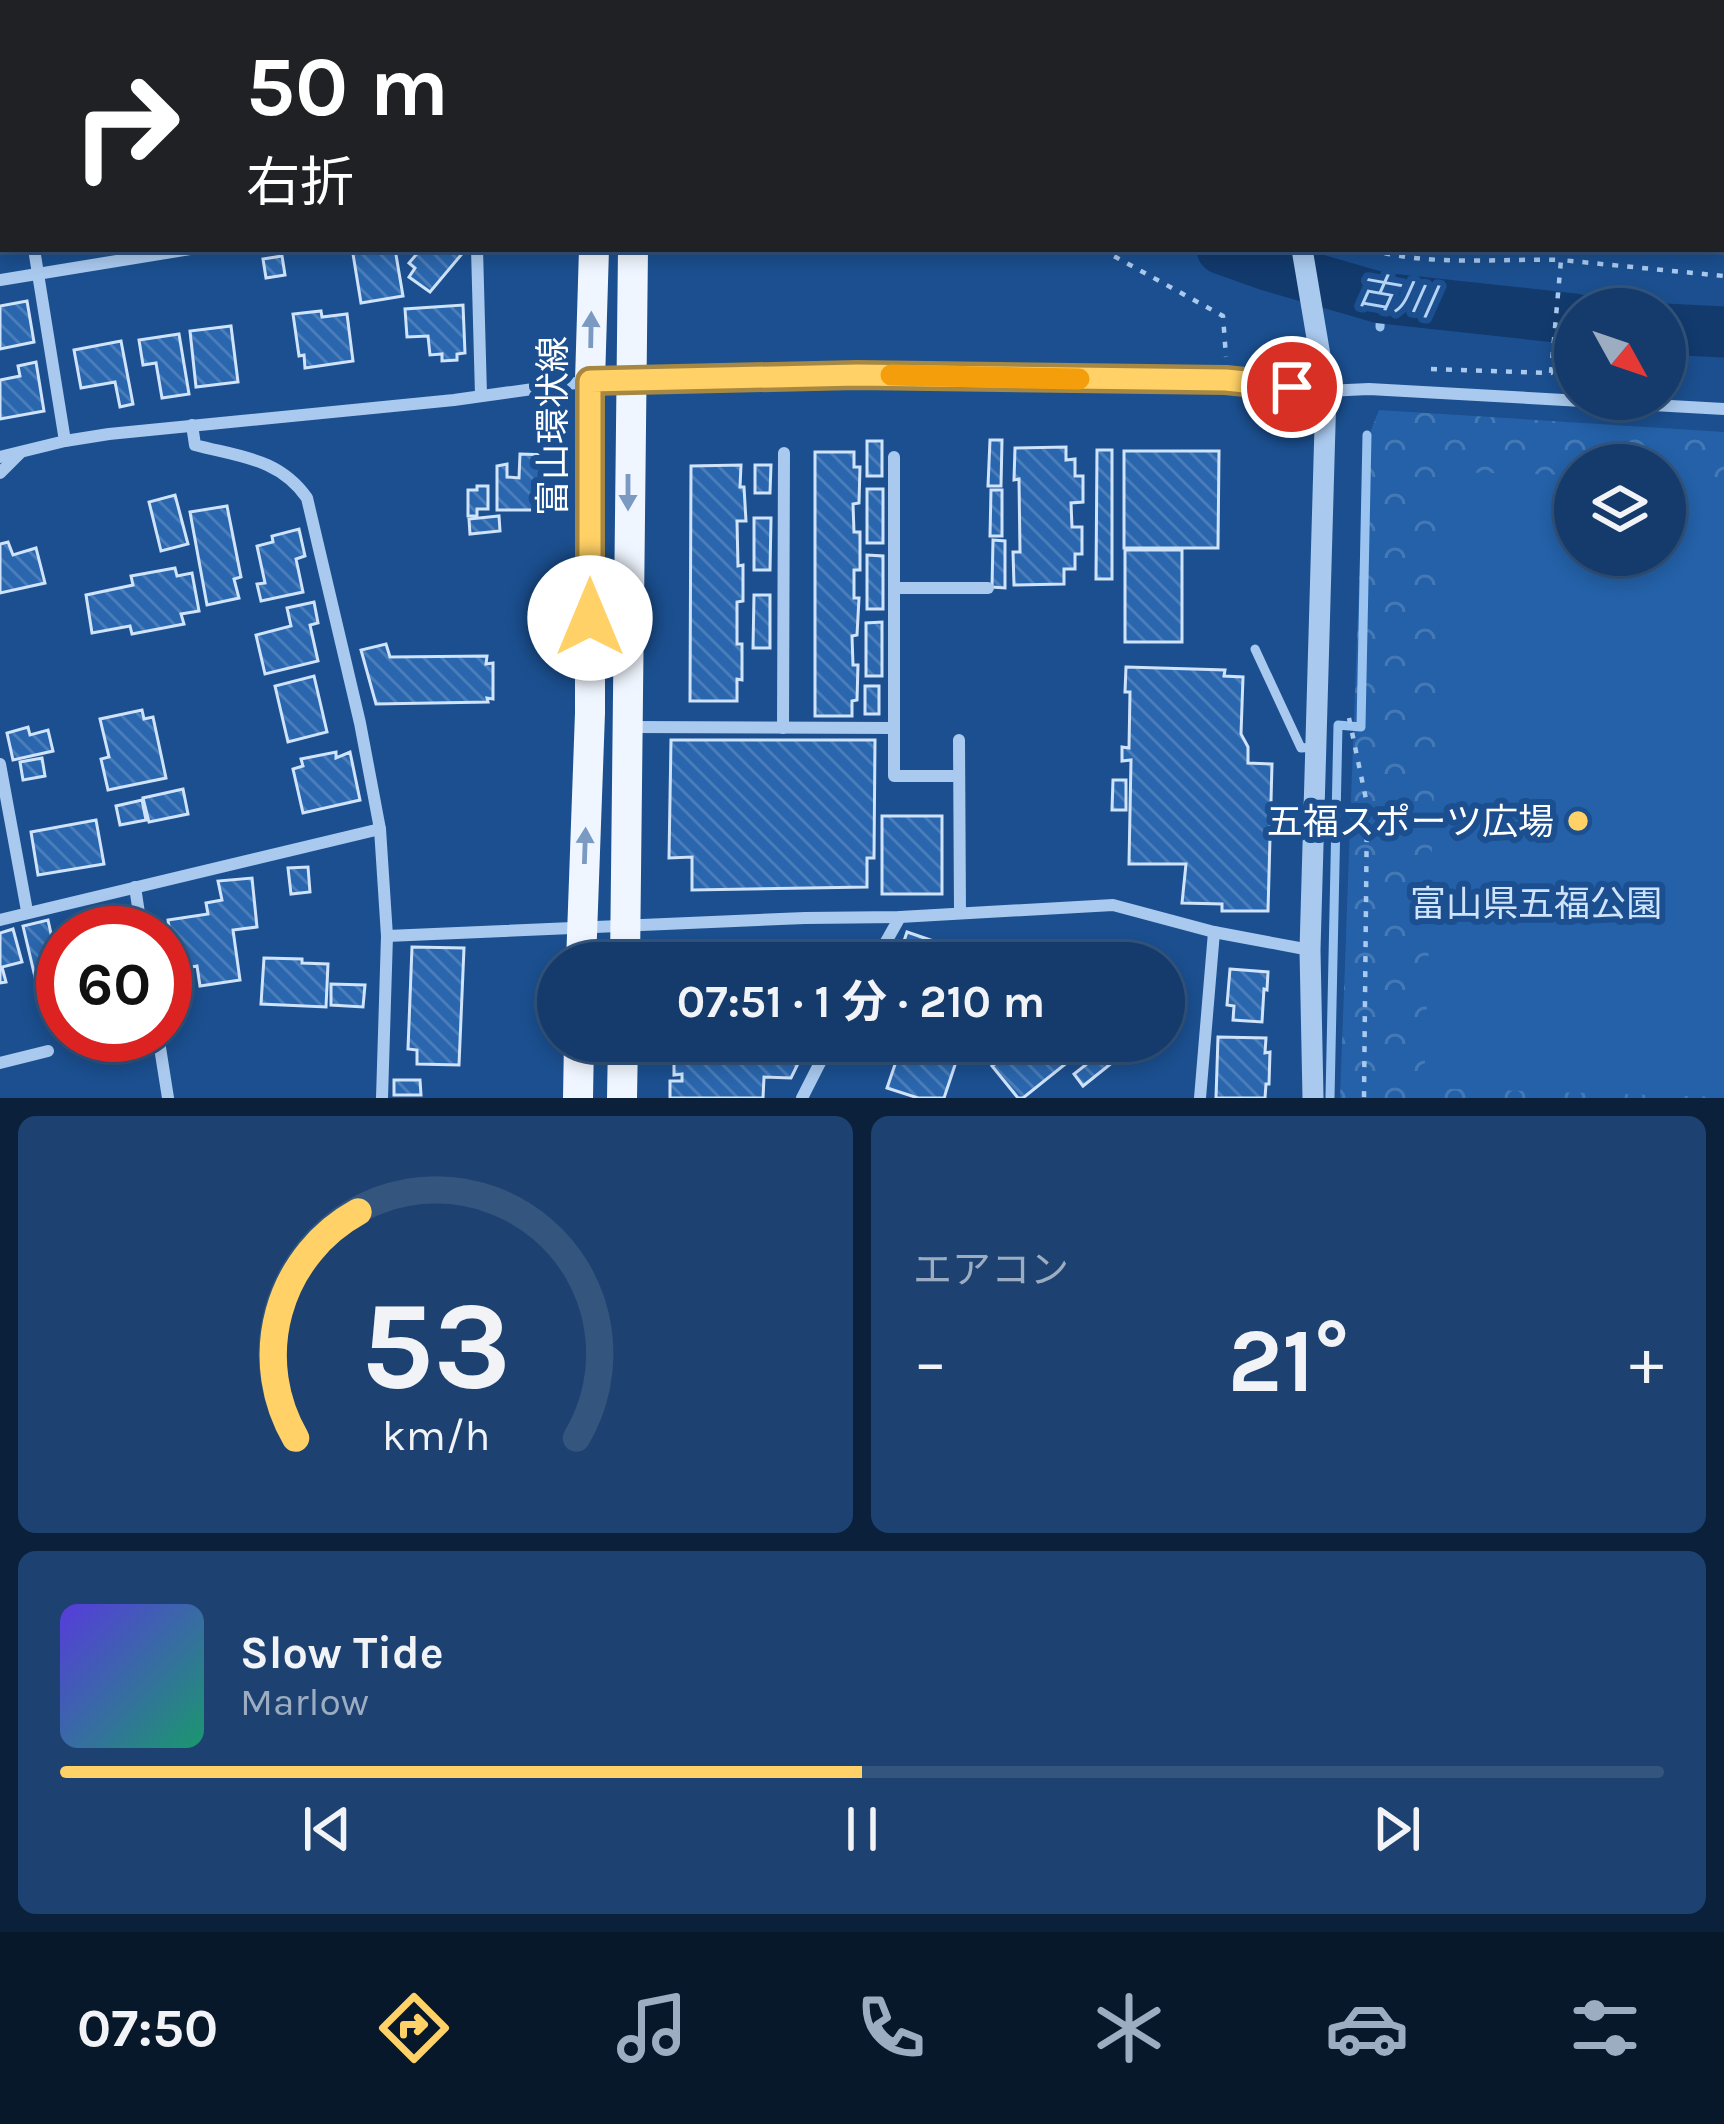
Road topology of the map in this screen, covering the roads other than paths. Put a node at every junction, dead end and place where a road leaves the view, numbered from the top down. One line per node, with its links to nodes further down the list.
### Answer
1 (35, 252): 7 (street)
2 (170, 252): 7 (street)
3 (478, 252): 12 (street)
4 (593, 252): 10 (main road, 富山環状線, one-way to 4)
5 (633, 252): 9 (main road)
6 (1302, 252): 11 (street)
7 (38, 272): 8 (street); 15 (street)
8 (0, 280)
9 (629, 380): 10 (street); 11 (street); 24 (main road, one-way to 24)
10 (590, 381): 12 (street); 39 (main road, 富山環状線, one-way to 10)
11 (1326, 391): 13 (street); 28 (street)
12 (481, 395): 14 (street)
13 (1724, 409)
14 (191, 425): 15 (street); 31 (street)
15 (64, 441): 16 (street)
16 (20, 453): 18 (street); 20 (street)
17 (784, 453): 25 (street)
18 (0, 457)
19 (894, 457): 21 (street)
20 (0, 473)
21 (894, 588): 22 (street); 26 (street)
22 (988, 588)
23 (1255, 649): 28 (lane)
24 (627, 727): 25 (street); 38 (main road)
25 (783, 728): 26 (street)
26 (894, 728): 30 (street)
27 (959, 740): 30 (street)
28 (1315, 747): 45 (street)
29 (0, 764): 34 (street)
30 (959, 776): 35 (street)
31 (380, 829): 32 (street); 41 (street)
32 (135, 887): 33 (street); 34 (street)
33 (138, 906)
34 (27, 911): 37 (street)
35 (960, 912): 36 (street); 40 (street)
36 (900, 917): 38 (street); 44 (street)
37 (0, 920)
38 (626, 926): 39 (street); 43 (main road)
39 (581, 930): 41 (street); 42 (main road, 富山環状線)
40 (1214, 932): 45 (street); 57 (street)
41 (387, 936): 53 (street)
42 (581, 942)
43 (626, 942)
44 (886, 942)
45 (1310, 950): 58 (street)
46 (36, 1054): 51 (street)
47 (162, 1062): 52 (street)
48 (579, 1062): 54 (main road)
49 (623, 1062): 55 (main road)
50 (820, 1062): 56 (street)
51 (0, 1064)
52 (168, 1098)
53 (382, 1098)
54 (578, 1098)
55 (622, 1098)
56 (802, 1098)
57 (1200, 1098)
58 (1313, 1098)

